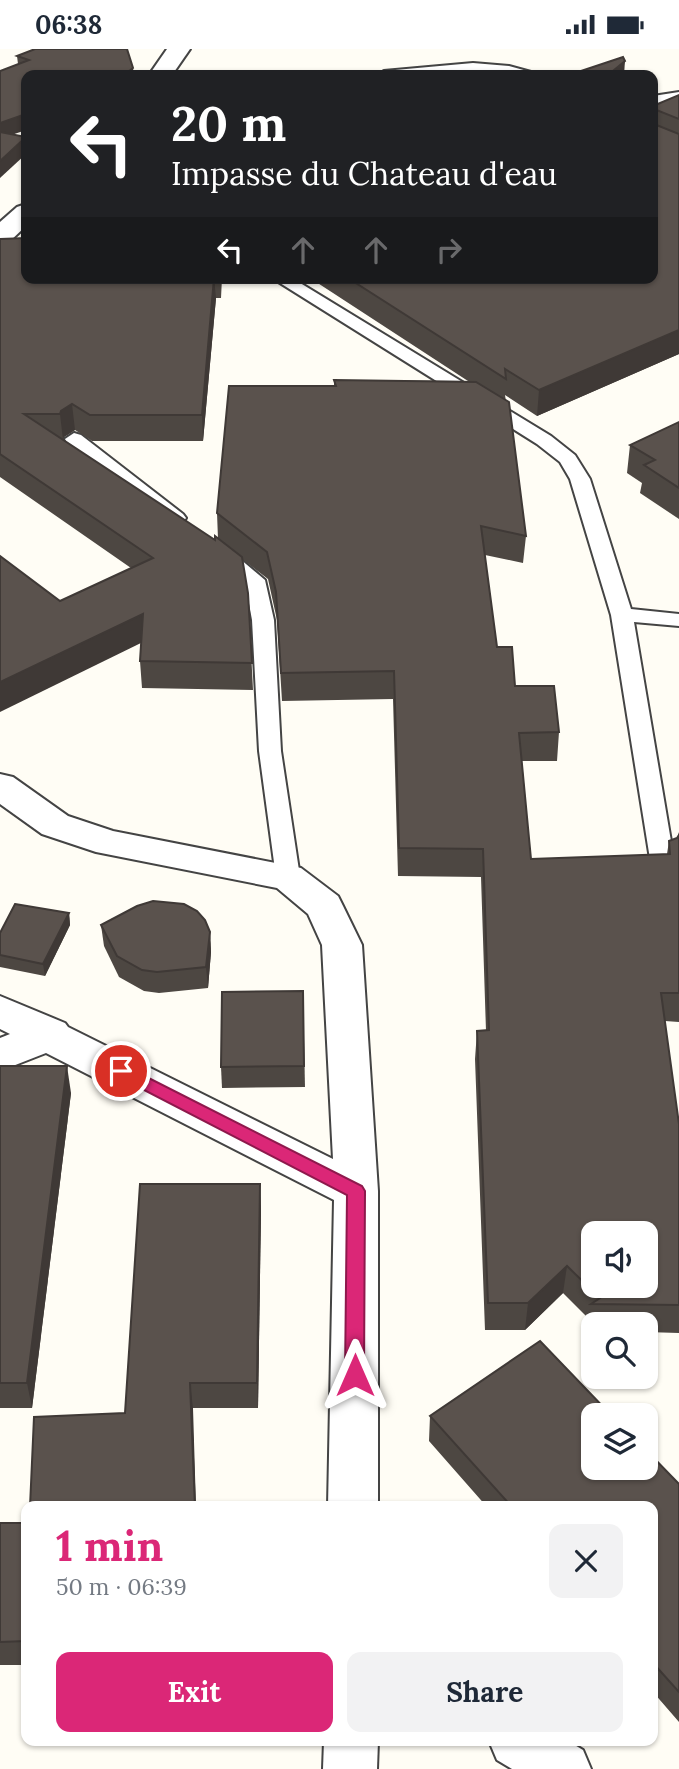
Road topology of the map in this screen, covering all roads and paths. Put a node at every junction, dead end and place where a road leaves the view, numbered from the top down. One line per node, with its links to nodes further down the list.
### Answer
1 (178, 49): 2 (street)
2 (163, 70)
3 (442, 70): 4 (lane)
4 (509, 70)
5 (679, 96): 6 (lane)
6 (658, 99)
7 (21, 217): 8 (street)
8 (0, 236)
9 (290, 284): 11 (lane)
10 (74, 439): 15 (lane)
11 (622, 615): 12 (lane); 14 (lane)
12 (679, 620)
13 (0, 786): 15 (street)
14 (662, 859)
15 (288, 877): 19 (street)
16 (0, 1011): 17 (street)
17 (51, 1034): 18 (street); 19 (street)
18 (0, 1055)
19 (356, 1191): 20 (street)
20 (354, 1501)
21 (351, 1746): 23 (street)
22 (525, 1746): 24 (street)
23 (351, 1769)
24 (564, 1769)

